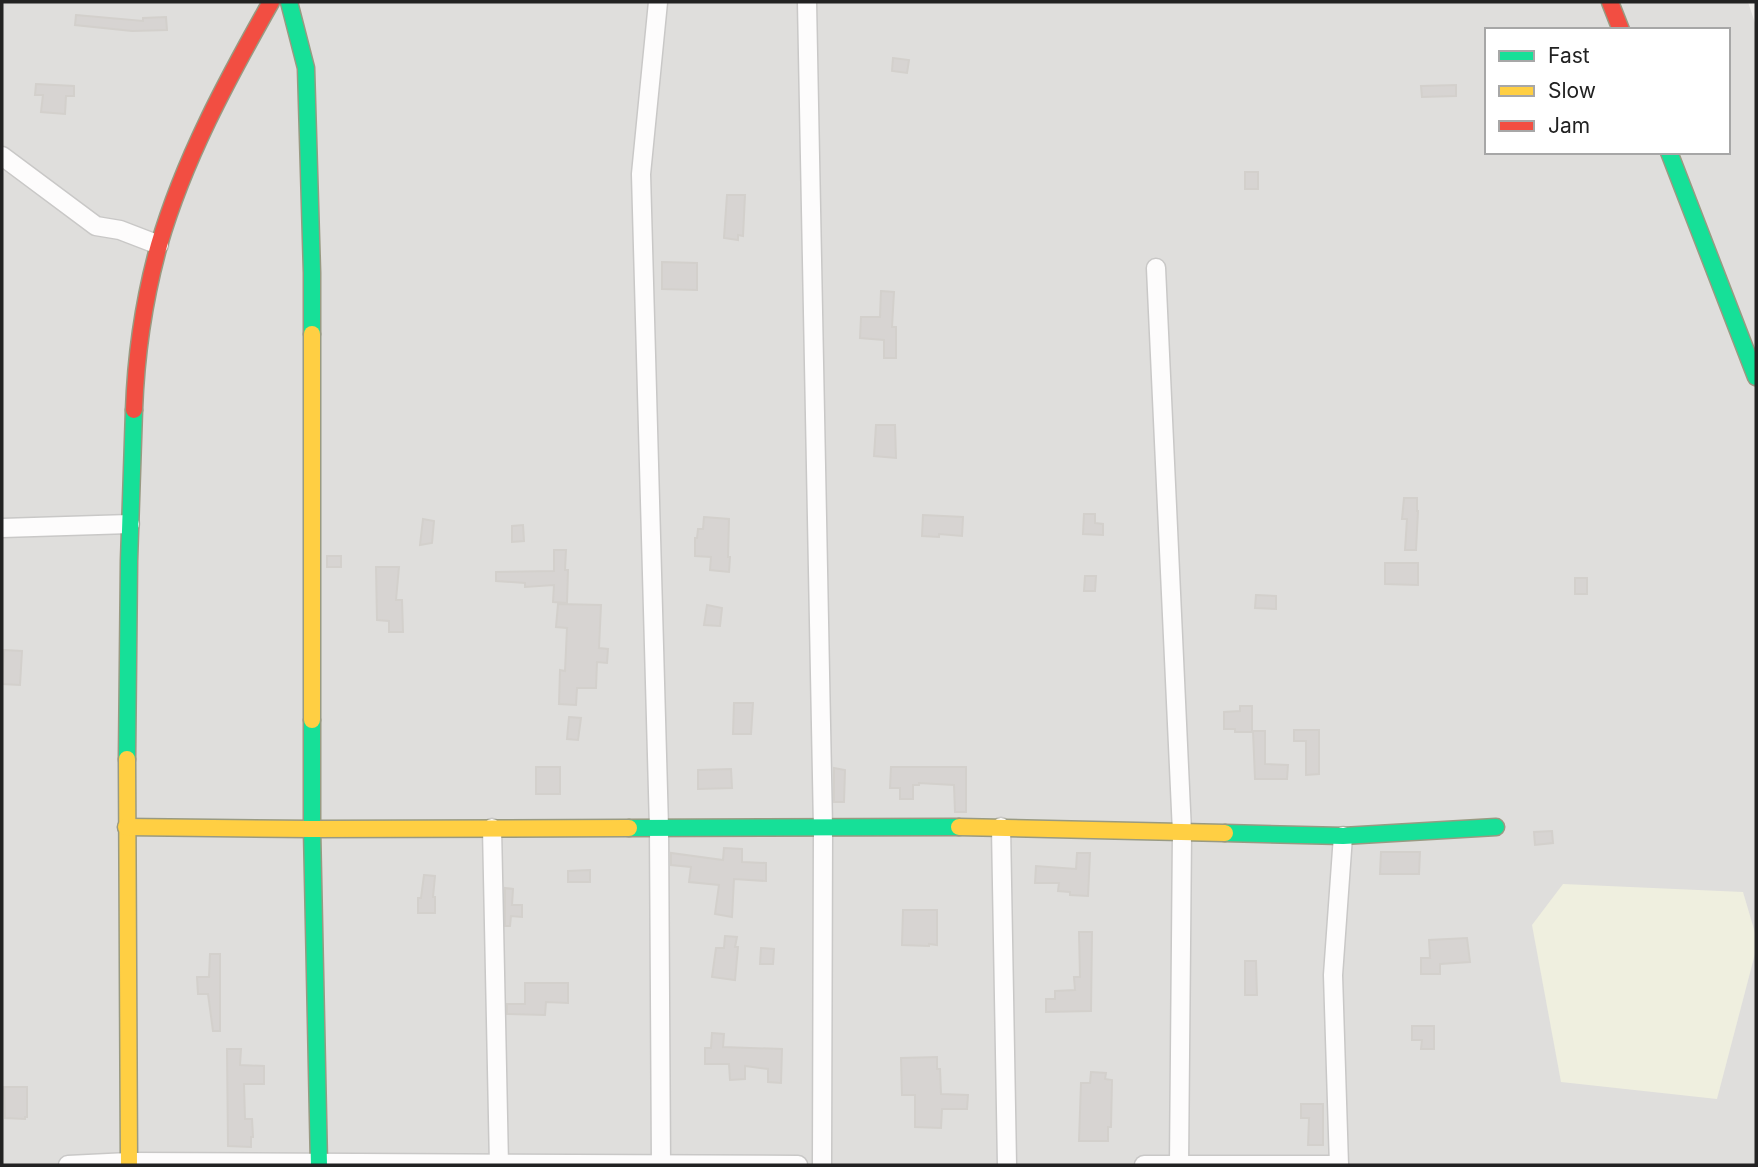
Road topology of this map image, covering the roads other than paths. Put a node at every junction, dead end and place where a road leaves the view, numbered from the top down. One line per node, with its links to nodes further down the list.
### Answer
1 (271, 2): 9 (street)
2 (289, 2): 20 (street)
3 (658, 2): 18 (street)
4 (807, 2): 19 (street)
5 (1610, 2): 6 (street)
6 (1620, 28)
7 (1670, 154): 11 (street)
8 (2, 156): 9 (street)
9 (159, 245): 12 (street)
10 (1156, 268): 21 (street)
11 (1756, 377)
12 (130, 524): 13 (street); 14 (street)
13 (2, 528)
14 (126, 827): 20 (street); 23 (street)
15 (1001, 827): 19 (street); 21 (street); 30 (street)
16 (1496, 827): 22 (street)
17 (492, 828): 18 (street); 20 (street); 26 (street)
18 (659, 828): 19 (street); 27 (street)
19 (823, 828): 29 (street)
20 (312, 829): 24 (street)
21 (1182, 832): 22 (street); 32 (street)
22 (1343, 836): 33 (street)
23 (129, 1163): 24 (street); 25 (street)
24 (319, 1164): 26 (street)
25 (68, 1165)
26 (499, 1165): 27 (street)
27 (661, 1165): 28 (street)
28 (798, 1165)
29 (822, 1165)
30 (1007, 1165)
31 (1144, 1165): 32 (street)
32 (1179, 1165): 33 (street)
33 (1339, 1165)

